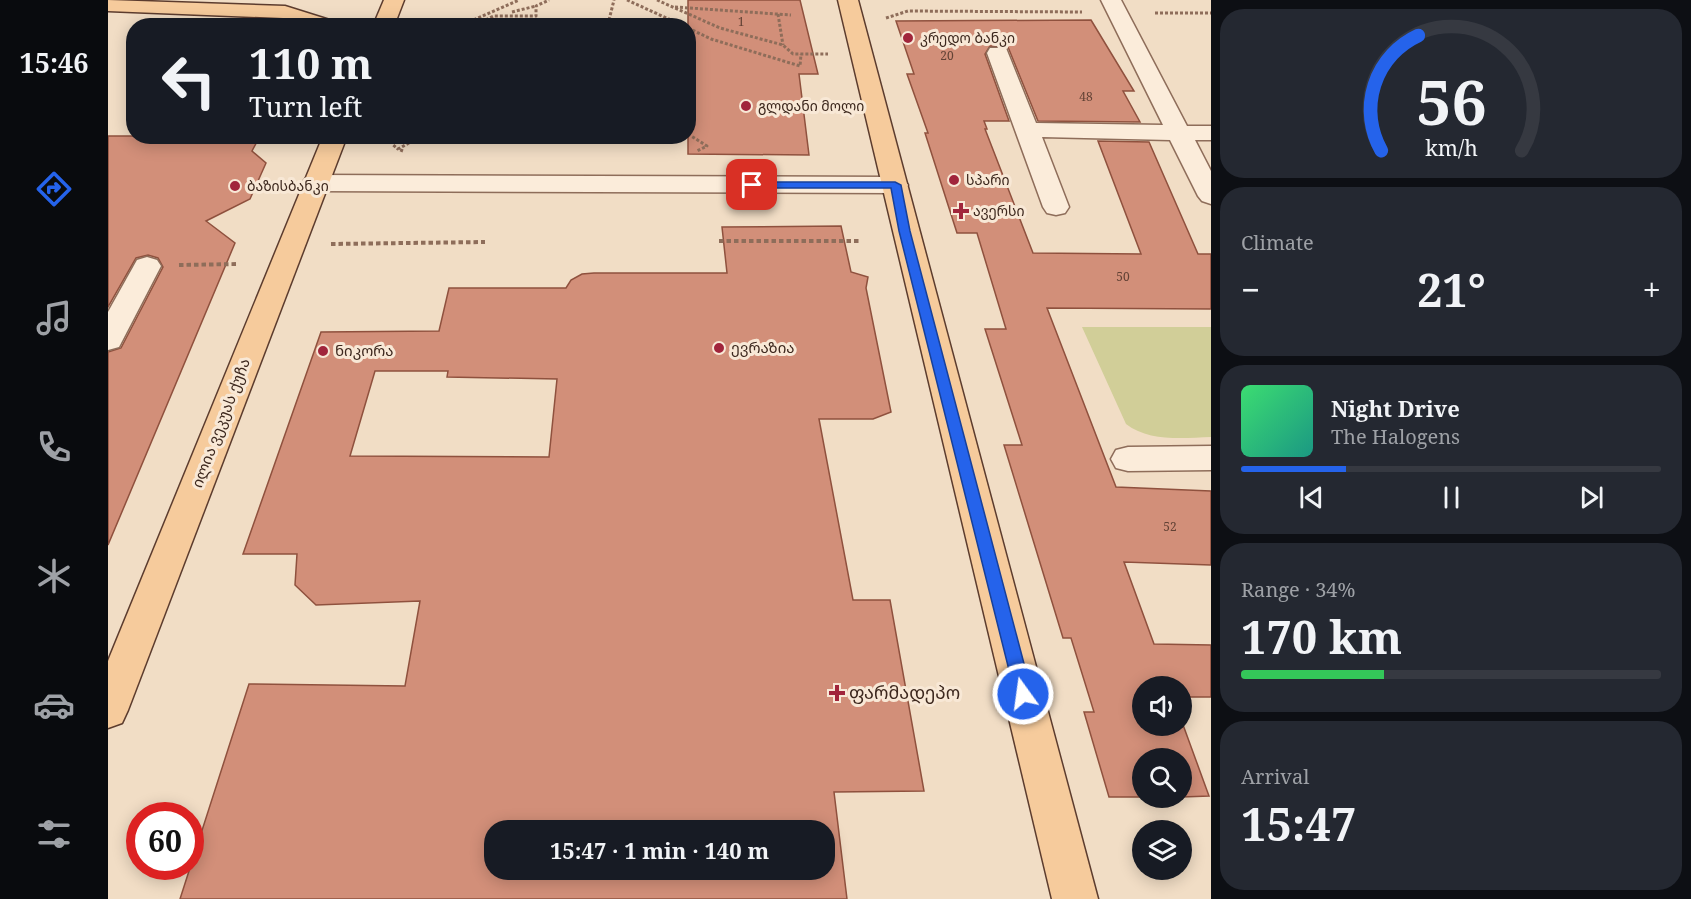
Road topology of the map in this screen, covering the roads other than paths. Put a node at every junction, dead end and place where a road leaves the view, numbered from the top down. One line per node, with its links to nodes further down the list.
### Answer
1 (394, 0): 8 (main road)
2 (847, 0): 3 (main road); 15 (main road)
3 (862, 0)
4 (165, 3): 5 (main road); 7 (main road)
5 (108, 5)
6 (1114, 6): 11 (lane)
7 (309, 18)
8 (386, 18)
9 (998, 52): 10 (lane)
10 (1027, 130): 11 (lane); 17 (lane)
11 (1179, 133): 12 (lane); 16 (lane)
12 (1211, 133)
13 (332, 144): 14 (main road, ილია ვეკუას ქუჩა)
14 (315, 183): 15 (lane); 22 (main road, ილია ვეკუას ქუჩა)
15 (895, 185): 23 (main road)
16 (1211, 196)
17 (1056, 207)
18 (157, 265): 19 (lane)
19 (108, 340)
20 (1211, 458): 21 (lane)
21 (1128, 459)
22 (108, 710)
23 (1076, 899)

